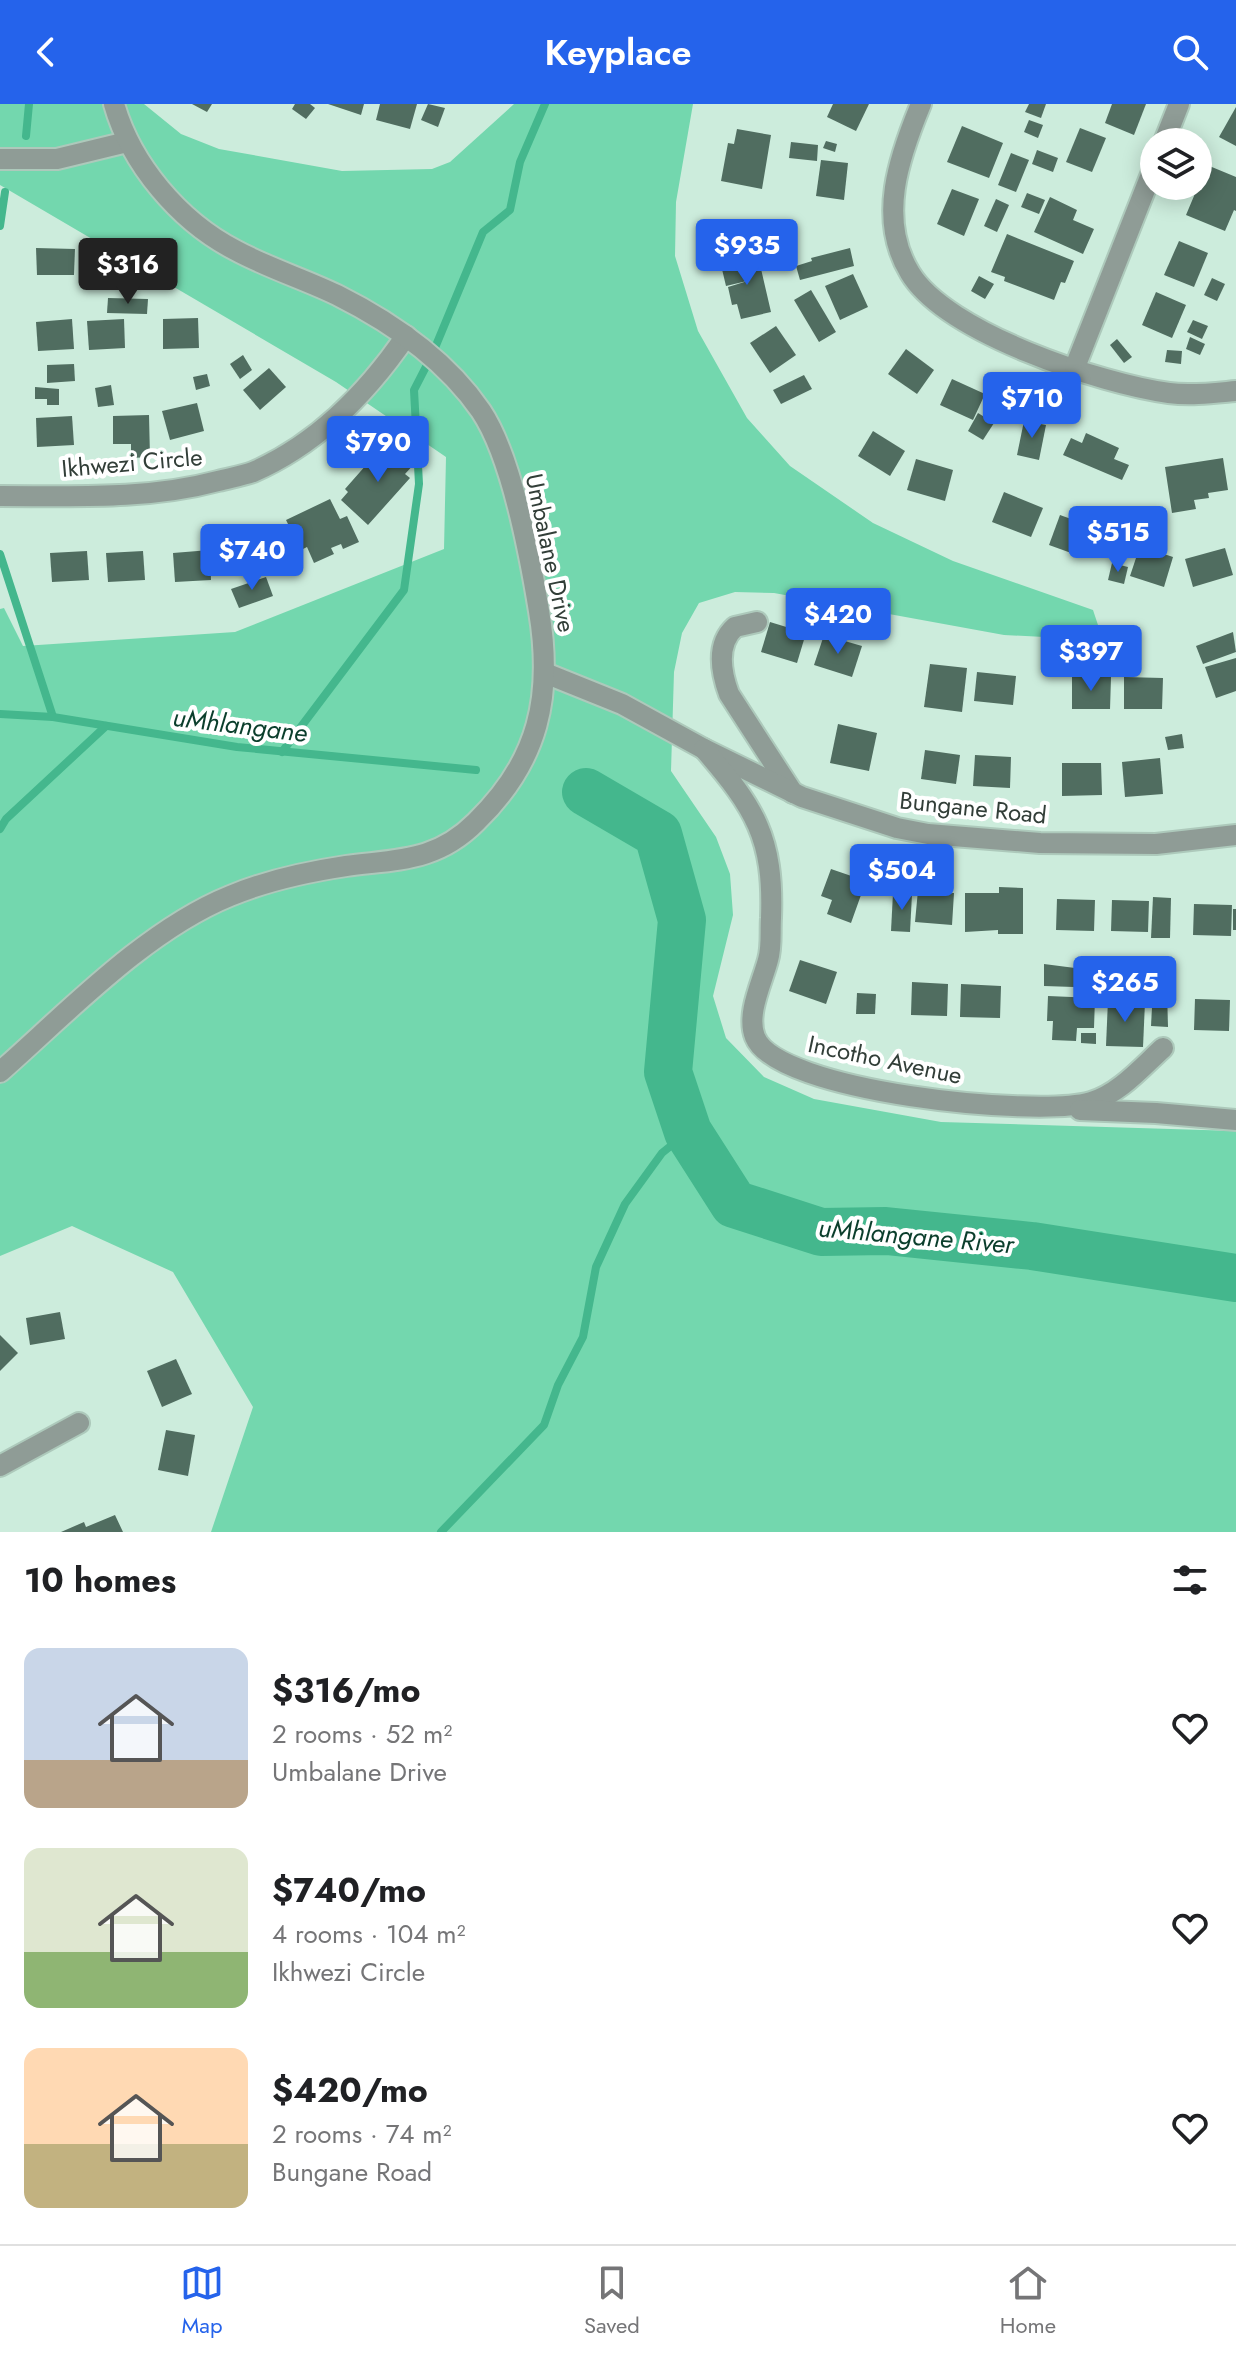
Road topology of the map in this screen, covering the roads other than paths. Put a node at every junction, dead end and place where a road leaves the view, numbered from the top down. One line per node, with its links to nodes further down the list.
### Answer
1 (114, 104): 5 (street, Umbalane Drive)
2 (921, 104): 9 (street)
3 (1179, 104): 4 (street)
4 (1170, 128)
5 (127, 142): 6 (street); 8 (street, Umbalane Drive)
6 (0, 159)
7 (1141, 200): 9 (street)
8 (406, 336): 11 (street, Ikhwezi Circle); 13 (street, Umbalane Drive)
9 (1075, 367): 10 (street)
10 (1236, 391)
11 (0, 496)
12 (757, 622): 15 (street)
13 (545, 673): 14 (street, Bungane Road); 18 (street, Umbalane Drive)
14 (704, 749): 15 (street, Bungane Road); 19 (street, Incotho Avenue)
15 (793, 793): 16 (street, Bungane Road)
16 (1236, 835)
17 (1163, 1048): 19 (street, Incotho Avenue)
18 (0, 1072)
19 (1046, 1109): 20 (street)
20 (1236, 1120)
21 (79, 1423): 22 (street)
22 (0, 1466)

